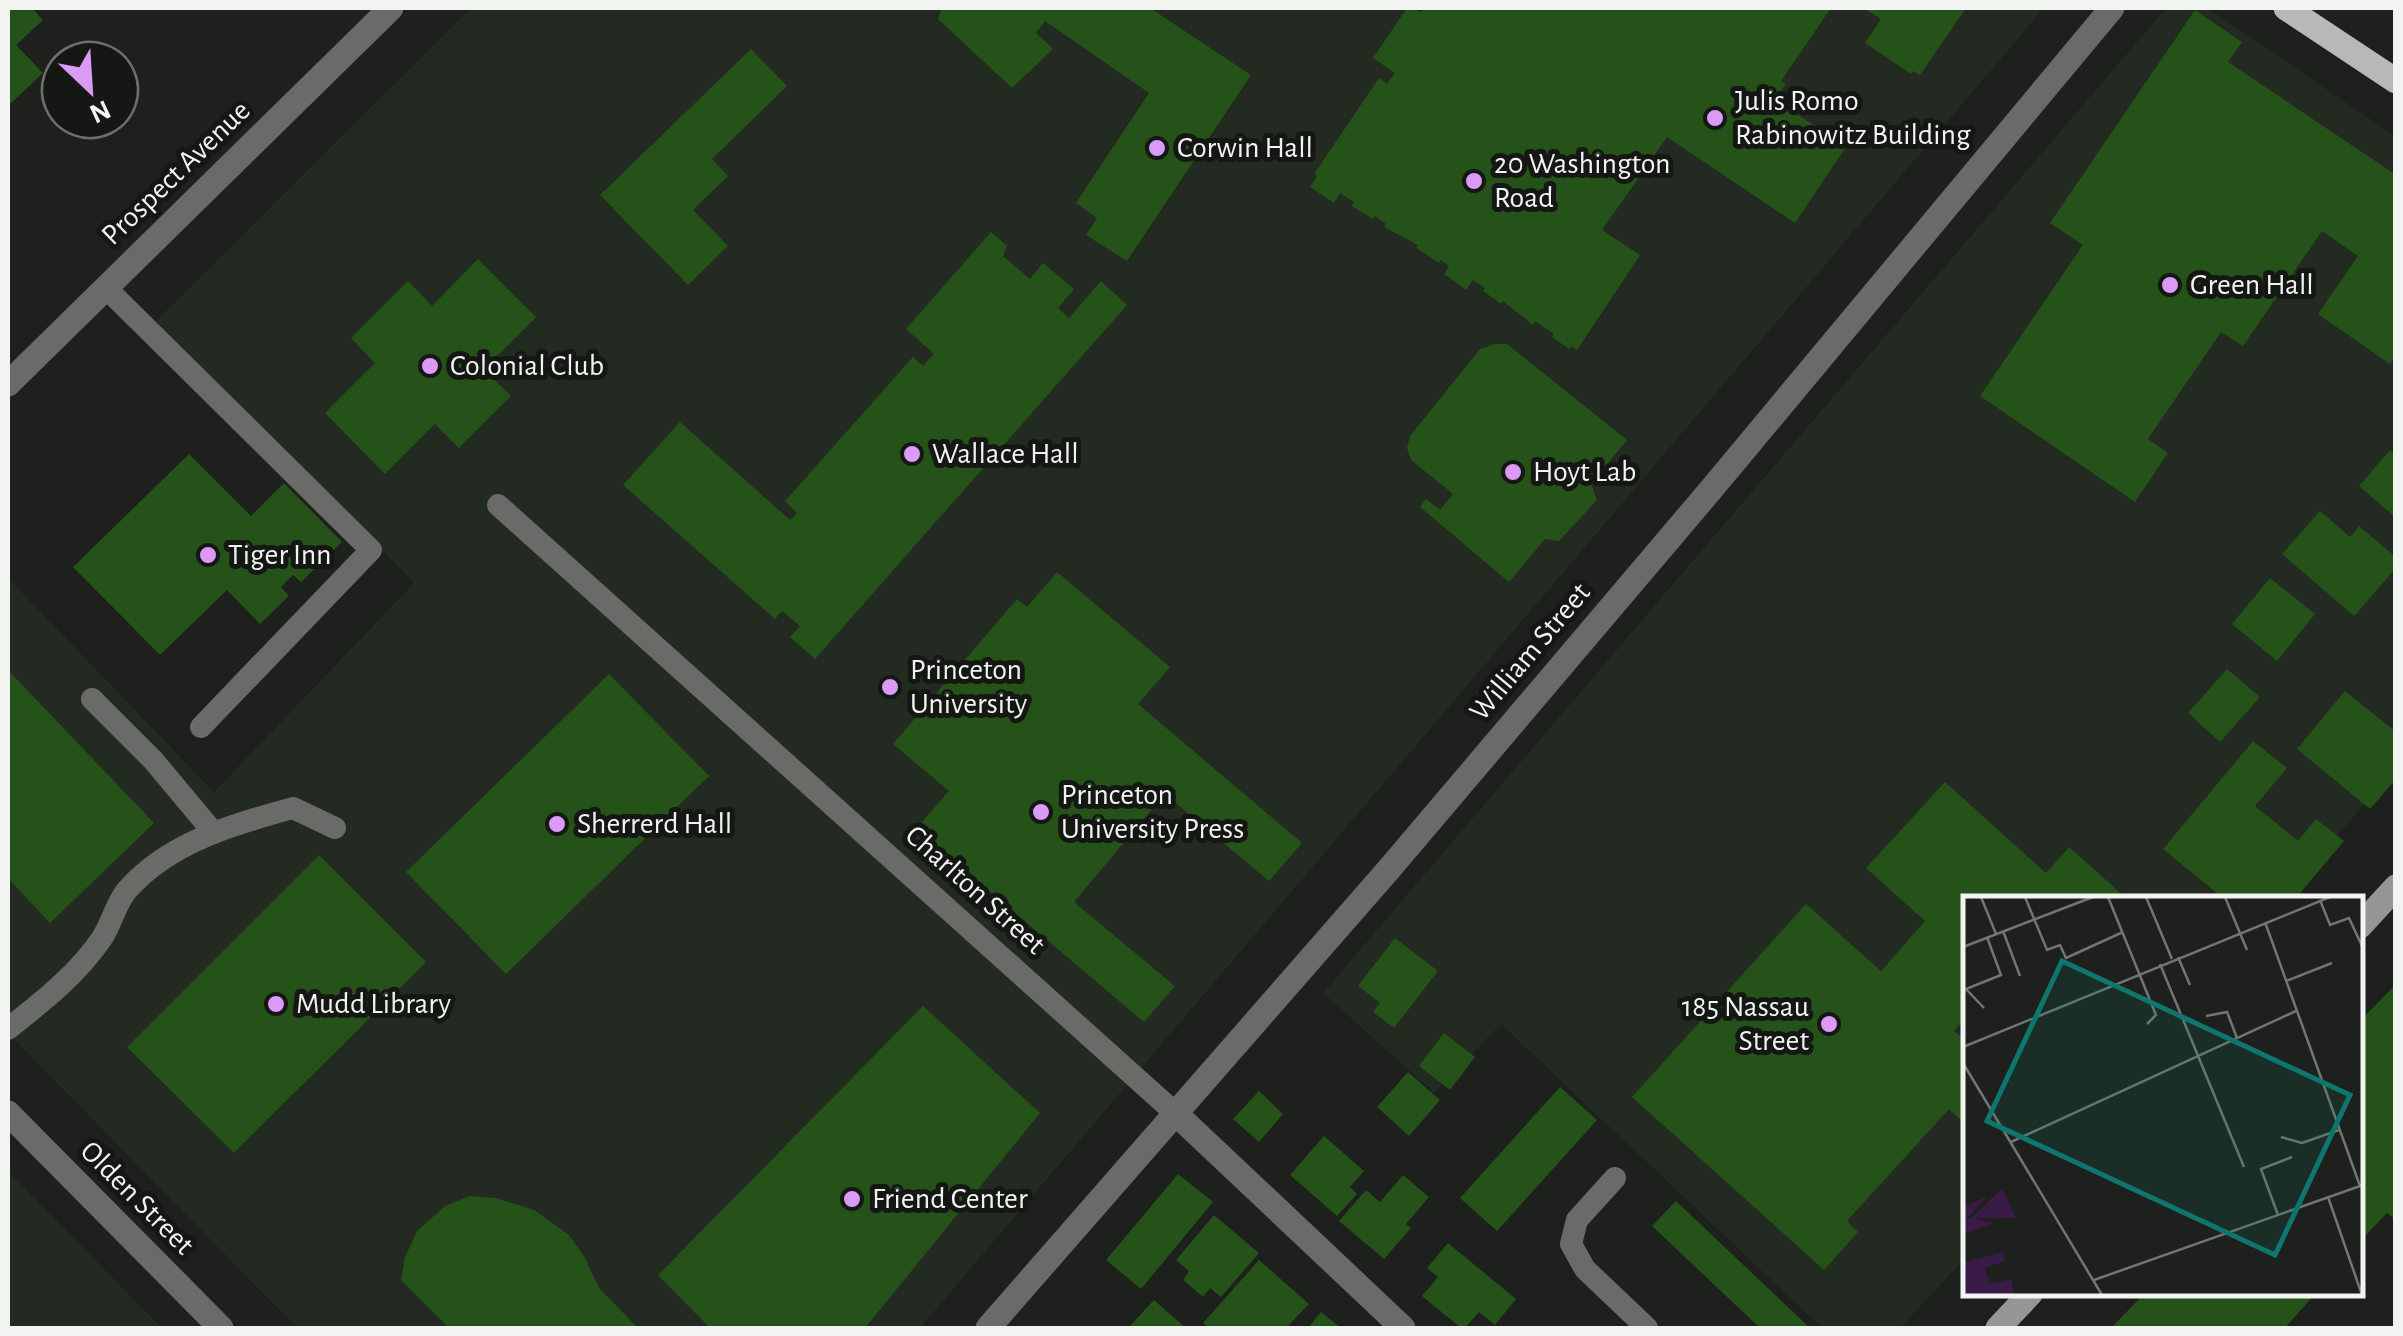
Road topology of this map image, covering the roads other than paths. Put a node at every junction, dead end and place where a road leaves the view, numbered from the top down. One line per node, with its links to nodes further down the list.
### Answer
1 (391, 8): 5 (street, Prospect Avenue)
2 (2112, 8): 15 (street, William Street)
3 (2286, 8): 4 (main road)
4 (2396, 81)
5 (106, 288): 6 (street, Prospect Avenue); 9 (lane)
6 (8, 384)
7 (498, 505): 15 (lane, Charlton Street)
8 (92, 699): 11 (lane)
9 (200, 727)
10 (335, 828): 11 (lane)
11 (214, 833): 14 (lane)
12 (2396, 886): 13 (main road)
13 (2363, 923)
14 (8, 1029)
15 (1174, 1112): 20 (street, William Street); 21 (street, Charlton Street)
16 (8, 1114): 19 (street, Olden Street)
17 (1615, 1178): 22 (lane)
18 (2028, 1296): 23 (main road)
19 (221, 1328)
20 (988, 1328)
21 (1403, 1328)
22 (1646, 1328)
23 (1998, 1328)

